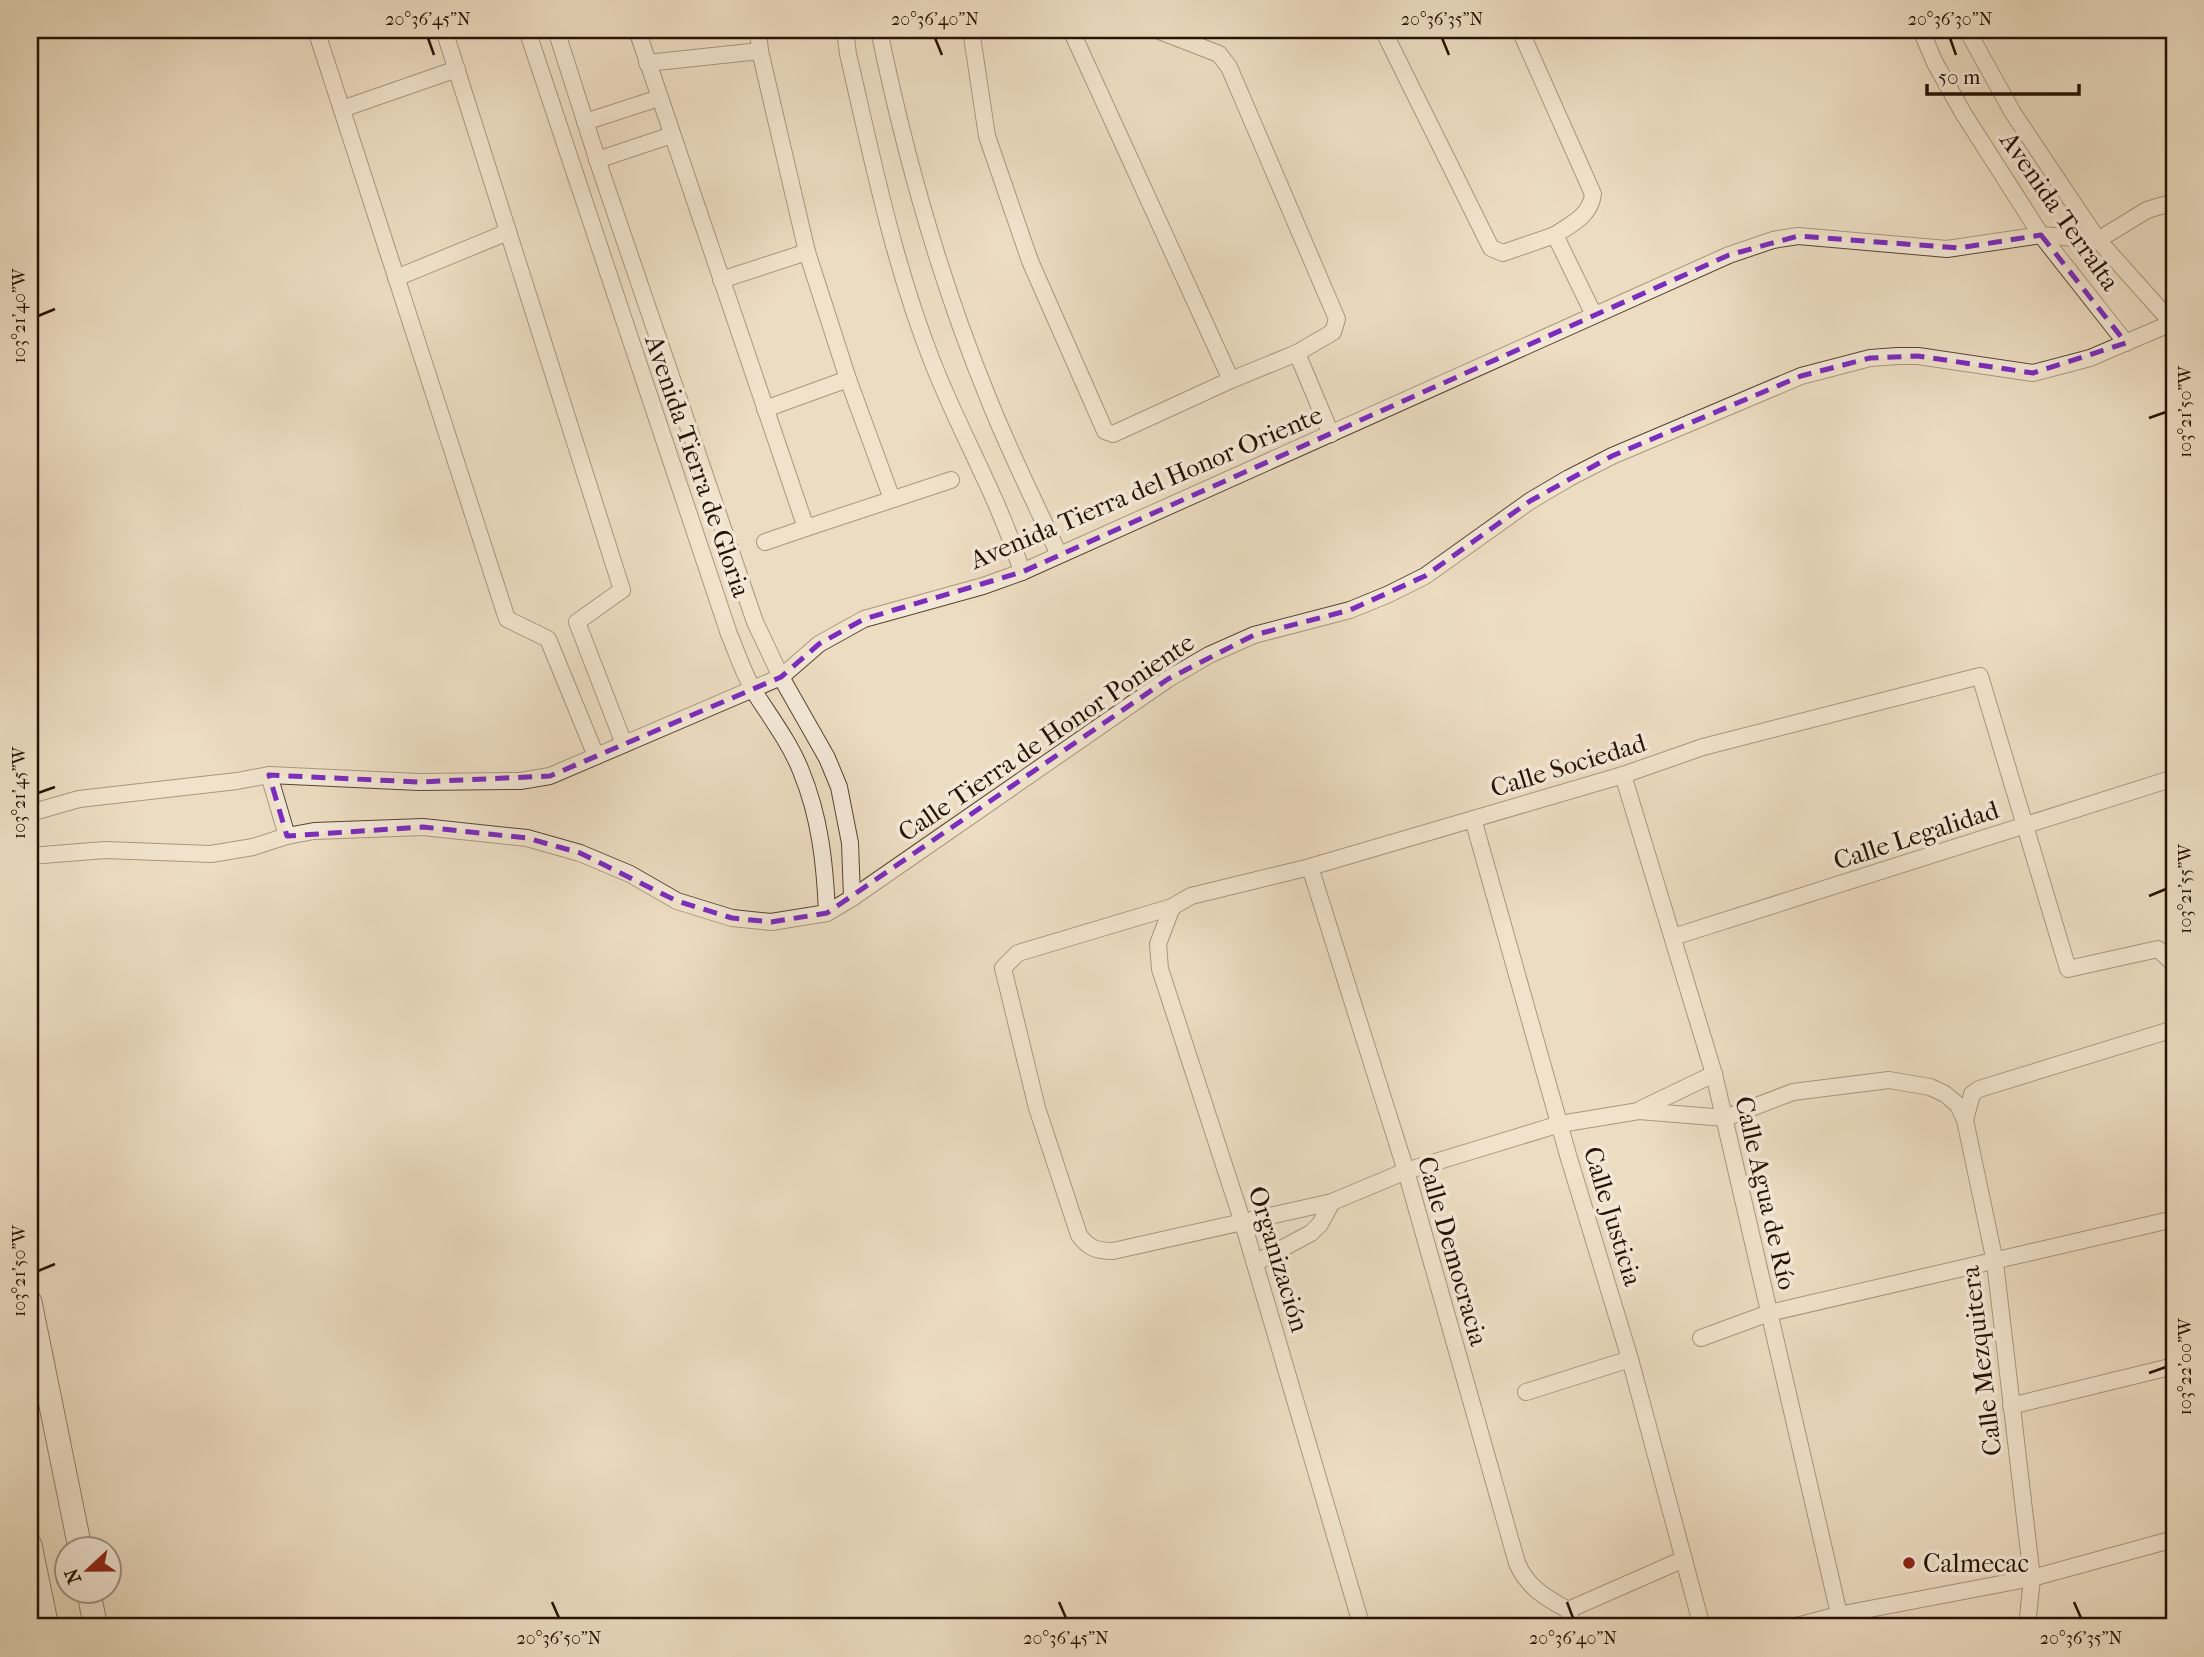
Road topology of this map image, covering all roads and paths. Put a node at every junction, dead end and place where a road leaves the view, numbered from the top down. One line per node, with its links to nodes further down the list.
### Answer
1 (316, 30): 20 (street)
2 (444, 30): 18 (street)
3 (527, 30): 47 (street, Avenida Tierra de Gloria)
4 (556, 30): 21 (street, Avenida Tierra de Gloria)
5 (637, 30): 17 (street)
6 (758, 30): 16 (street)
7 (845, 30): 45 (street)
8 (879, 30): 44 (street)
9 (971, 30): 37 (street)
10 (1071, 30): 37 (street)
11 (1157, 30): 35 (street)
12 (1383, 30): 26 (street)
13 (1520, 30): 26 (street)
14 (1921, 30): 27 (street, Avenida Terralta)
15 (1966, 30): 28 (street, Avenida Terralta)
16 (760, 51): 17 (street); 29 (street)
17 (647, 63): 19 (street)
18 (457, 69): 20 (street); 25 (street)
19 (659, 98): 21 (street); 22 (street)
20 (342, 109): 30 (street)
21 (585, 122): 23 (street, Avenida Tierra de Gloria)
22 (672, 135): 23 (street); 31 (street)
23 (597, 160): 46 (street, Avenida Tierra de Gloria)
24 (2174, 202): 28 (street)
25 (508, 232): 30 (street); 48 (street)
26 (1555, 235): 32 (street)
27 (2041, 235): 28 (street, Avenida Tierra del Honor Oriente); 32 (street, Avenida Tierra del Honor Oriente); 34 (street, Avenida Terralta)
28 (2098, 240): 33 (street, Avenida Terralta)
29 (807, 252): 31 (street); 36 (street)
30 (396, 278): 49 (street)
31 (721, 279): 38 (street)
32 (1594, 316): 39 (street, Avenida Tierra del Honor Oriente)
33 (2173, 323): 34 (street, Calle Tierra de Honor Poniente)
34 (2126, 343): 59 (street, Calle Tierra de Honor Poniente)
35 (1297, 353): 37 (street); 39 (street)
36 (848, 379): 38 (street); 41 (street)
37 (1231, 380)
38 (765, 409): 42 (street)
39 (1331, 434): 44 (street, Avenida Tierra del Honor Oriente)
40 (951, 480): 41 (street)
41 (892, 499): 42 (street)
42 (806, 528): 43 (street)
43 (765, 542)
44 (1059, 555): 45 (street, Avenida Tierra del Honor Oriente)
45 (1022, 572): 46 (street, Avenida Tierra del Honor Oriente)
46 (781, 677): 47 (street, Avenida Tierra del Honor Oriente); 59 (street, Avenida Tierra de Gloria)
47 (753, 690): 48 (street, Avenida Tierra del Honor Oriente); 61 (street, Avenida Tierra de Gloria)
48 (624, 744): 49 (street, Avenida Tierra del Honor Oriente)
49 (596, 757): 50 (street, Avenida Tierra del Honor Oriente)
50 (269, 775): 53 (street, Avenida Tierra del Honor Oriente); 56 (street)
51 (1623, 775): 54 (street, Calle Sociedad); 55 (street, Calle Sociedad); 62 (street, Calle Agua de Río)
52 (2174, 778): 55 (street, Calle Legalidad)
53 (30, 813)
54 (1473, 819): 58 (street, Calle Sociedad); 69 (street, Calle Justicia)
55 (2024, 826): 62 (street, Calle Legalidad); 63 (street)
56 (287, 836): 57 (street, Calle Tierra de Honor Poniente); 61 (street, Calle Tierra de Honor Poniente)
57 (30, 856)
58 (1310, 867): 60 (street, Calle Sociedad); 70 (street, Calle Democracia)
59 (852, 898): 61 (street, Calle Tierra de Honor Poniente)
60 (1172, 907): 73 (street, Organización); 73 (street, Calle Sociedad)
61 (827, 913)
62 (1673, 937): 65 (street, Calle Agua de Río)
63 (2174, 964)
64 (2174, 1029): 68 (street, Calle Mezquitera)
65 (1714, 1074): 66 (street); 67 (street, Calle Agua de Río)
66 (1639, 1111): 67 (street); 69 (street)
67 (1725, 1118): 68 (street); 77 (street, Calle Agua de Río)
68 (1965, 1120): 74 (street, Calle Mezquitera)
69 (1560, 1124): 70 (street); 79 (street, Calle Justicia)
70 (1406, 1171): 71 (street); 89 (street, Calle Democracia)
71 (1332, 1202): 73 (street); 75 (street)
72 (2174, 1219): 74 (street)
73 (1242, 1220): 75 (street, Organización)
74 (1994, 1262): 77 (street); 82 (street, Calle Mezquitera)
75 (1255, 1263): 93 (street, Organización)
76 (30, 1302): 83 (street)
77 (1769, 1313): 78 (street); 90 (street, Calle Agua de Río)
78 (1701, 1338)
79 (1630, 1359): 81 (street); 86 (street, Calle Justicia)
80 (2174, 1366): 82 (street)
81 (1526, 1392)
82 (2011, 1406): 87 (street, Calle Mezquitera)
83 (77, 1534)
84 (2174, 1539): 87 (street)
85 (30, 1545): 91 (street)
86 (1684, 1559): 89 (street); 95 (street, Calle Justicia)
87 (2032, 1578): 90 (street); 97 (street, Calle Mezquitera)
88 (91, 1604): 92 (street)
89 (1568, 1610): 94 (street)
90 (1840, 1621): 96 (street)
91 (47, 1627)
92 (96, 1627)
93 (1362, 1627)
94 (1573, 1627)
95 (1702, 1627)
96 (1793, 1627)
97 (2027, 1627)

